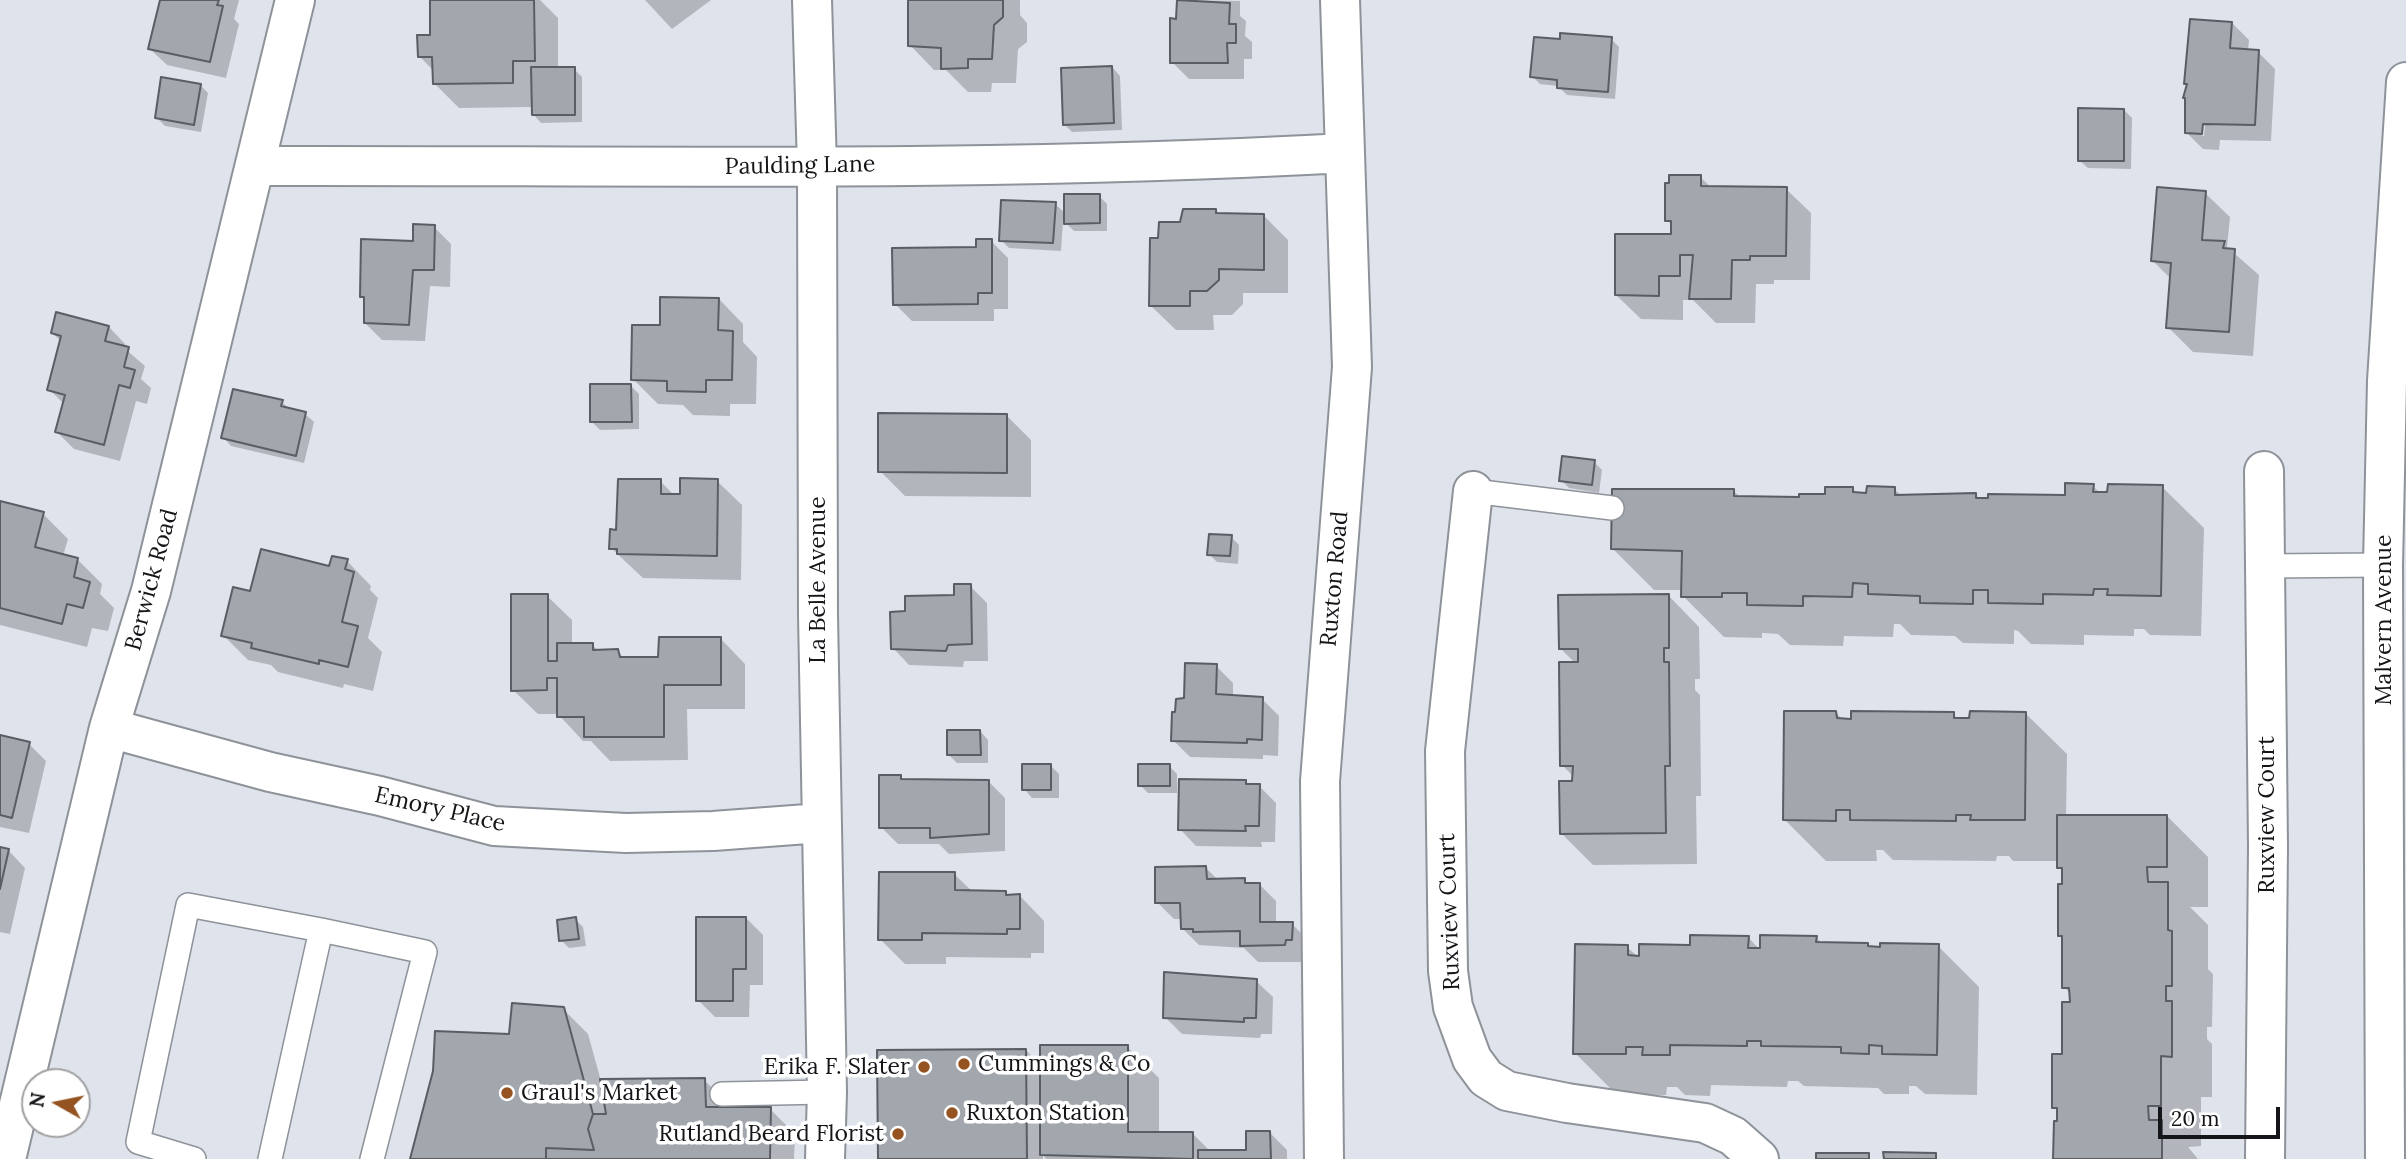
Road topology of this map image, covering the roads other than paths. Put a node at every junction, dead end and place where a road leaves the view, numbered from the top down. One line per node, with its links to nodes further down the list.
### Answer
1 (295, 0): 6 (street, Berwick Road)
2 (813, 0): 7 (street, La Belle Avenue)
3 (1340, 0): 5 (street, Ruxton Road)
4 (2406, 82): 11 (street, Malvern Avenue)
5 (1345, 153): 7 (street, Paulding Lane); 23 (street, Ruxton Road)
6 (256, 166): 7 (street, Paulding Lane); 13 (street, Berwick Road)
7 (817, 166): 14 (street, La Belle Avenue)
8 (2264, 471): 12 (street, Ruxview Court)
9 (1473, 491): 10 (lane); 24 (street, Ruxview Court)
10 (1612, 508)
11 (2383, 565): 12 (lane); 26 (street, Malvern Avenue)
12 (2265, 566): 25 (street, Ruxview Court)
13 (109, 728): 14 (street, Emory Place); 18 (street, Berwick Road)
14 (821, 823): 16 (street, La Belle Avenue)
15 (321, 930): 19 (lane); 20 (lane); 21 (lane)
16 (827, 1092): 17 (lane); 22 (street, La Belle Avenue)
17 (722, 1094)
18 (6, 1159)
19 (194, 1159)
20 (270, 1159)
21 (372, 1159)
22 (825, 1159)
23 (1324, 1159)
24 (1759, 1159)
25 (2265, 1159)
26 (2385, 1159)

